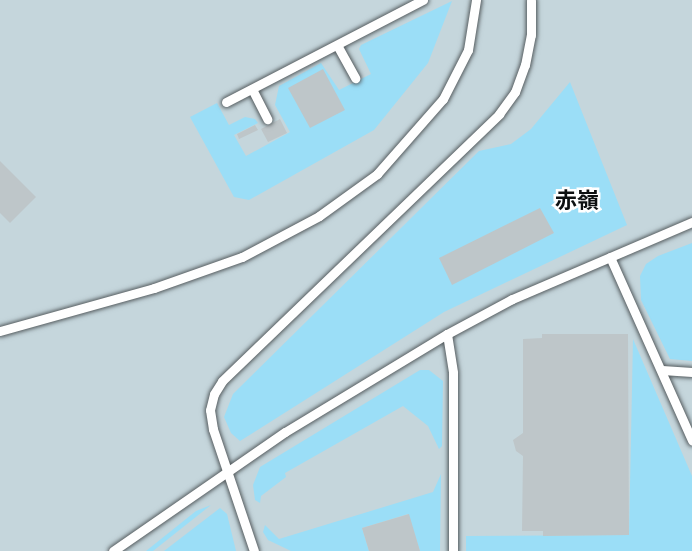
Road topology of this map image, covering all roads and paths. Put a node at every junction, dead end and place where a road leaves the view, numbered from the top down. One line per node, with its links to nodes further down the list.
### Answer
1 (423, 0): 4 (lane)
2 (476, 0): 11 (lane)
3 (531, 0): 16 (lane)
4 (337, 45): 5 (lane); 6 (lane)
5 (354, 78)
6 (252, 89): 7 (lane); 8 (lane)
7 (226, 102)
8 (267, 119)
9 (692, 222): 10 (lane)
10 (610, 257): 12 (lane); 13 (lane)
11 (0, 331)
12 (447, 334): 16 (lane); 19 (lane)
13 (662, 370): 14 (lane); 15 (lane)
14 (692, 372)
15 (692, 440)
16 (229, 469): 17 (lane); 18 (lane)
17 (113, 551)
18 (255, 551)
19 (453, 551)

